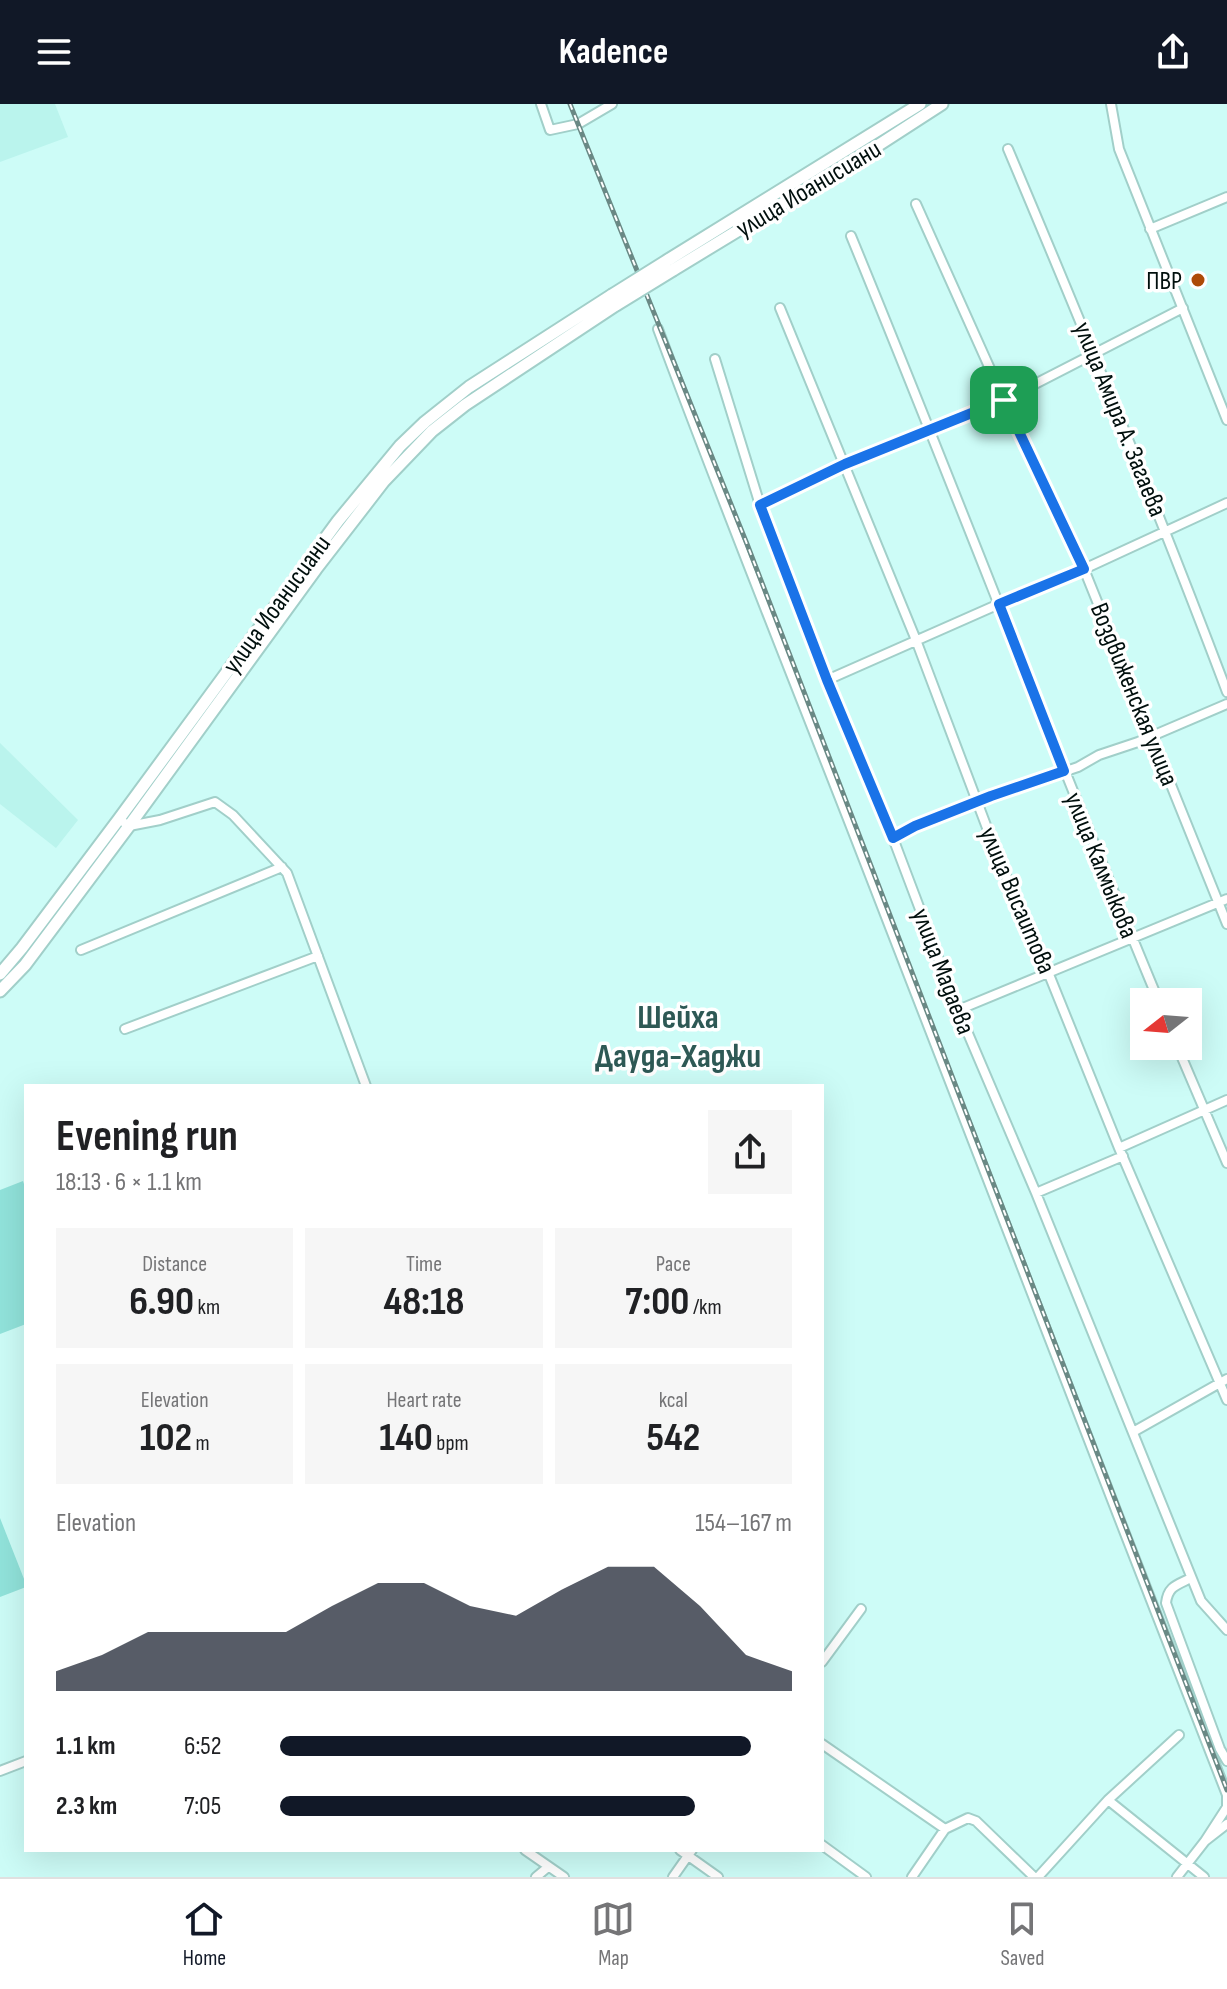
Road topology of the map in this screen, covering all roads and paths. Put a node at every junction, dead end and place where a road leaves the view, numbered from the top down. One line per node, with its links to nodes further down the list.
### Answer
1 (541, 104): 2 (street)
2 (612, 104)
3 (920, 104): 11 (main road, улица Иоанисиани)
4 (942, 104): 11 (main road, улица Иоанисиани)
5 (1111, 104): 9 (street)
6 (1008, 149): 15 (street, улица Амира А. Загаева)
7 (1227, 197): 9 (street)
8 (916, 204): 17 (street, Воздвиженская улица)
9 (1150, 229): 13 (street)
10 (851, 236): 19 (street, улица Калмыкова)
11 (670, 265): 33 (main road, bridge)
12 (780, 308): 20 (street, улица Висаитова)
13 (1183, 308): 15 (street); 18 (street)
14 (658, 329): 69 (street)
15 (1095, 353): 17 (street); 23 (street, улица Амира А. Загаева)
16 (715, 359): 22 (street, улица Мадаева)
17 (1004, 400): 19 (street); 24 (street, Воздвиженская улица)
18 (1227, 420)
19 (931, 430): 20 (street); 25 (street, улица Калмыкова)
20 (845, 464): 22 (street); 26 (street, улица Висаитова)
21 (1227, 503): 23 (street)
22 (760, 505): 27 (street, улица Мадаева)
23 (1166, 530): 24 (street); 28 (street, улица Амира А. Загаева)
24 (1084, 569): 25 (street); 30 (street, Воздвиженская улица)
25 (999, 604): 26 (street); 31 (street, улица Калмыкова)
26 (916, 640): 27 (street); 32 (street, улица Висаитова)
27 (827, 680): 34 (street, улица Мадаева)
28 (1227, 692)
29 (1227, 704): 30 (street)
30 (1152, 735): 31 (street); 36 (street, Воздвиженская улица)
31 (1064, 771): 32 (street); 38 (street, улица Калмыкова)
32 (978, 803): 34 (street); 41 (street, улица Висаитова)
33 (124, 822): 35 (street); 42 (main road); 44 (main road)
34 (893, 838): 45 (street, улица Мадаева)
35 (282, 867): 39 (street); 40 (street)
36 (1223, 901): 37 (street, Воздвиженская улица); 38 (street)
37 (1227, 924)
38 (1132, 938): 41 (street); 43 (street, улица Калмыкова)
39 (81, 950)
40 (318, 956): 46 (street); 48 (street)
41 (1048, 972): 45 (street); 51 (street, улица Висаитова)
42 (0, 974)
43 (1153, 988)
44 (0, 991)
45 (958, 1010): 53 (street, улица Мадаева)
46 (125, 1029)
47 (1183, 1060): 50 (street)
48 (365, 1084)
49 (1227, 1100): 50 (street)
50 (1204, 1110): 51 (street); 52 (street)
51 (1121, 1152): 53 (street); 54 (street, улица Висаитова)
52 (1227, 1163)
53 (1036, 1193): 56 (street, улица Мадаева)
54 (1223, 1380): 55 (street, улица Висаитова); 56 (street)
55 (1227, 1400)
56 (1133, 1432): 57 (street, улица Мадаева)
57 (1191, 1578): 59 (street, улица Мадаева); 63 (street)
58 (861, 1609): 60 (street)
59 (1227, 1630)
60 (824, 1659)
61 (1179, 1735): 66 (street)
62 (824, 1745): 68 (street)
63 (1227, 1761)
64 (24, 1762): 65 (street)
65 (0, 1771)
66 (1108, 1800): 73 (street); 81 (street)
67 (1225, 1825): 69 (street)
68 (945, 1829): 80 (street); 81 (street)
69 (1205, 1841): 73 (street)
70 (824, 1846): 79 (street)
71 (528, 1852): 74 (street)
72 (687, 1852): 77 (street); 78 (street)
73 (1187, 1862): 82 (street); 83 (street)
74 (548, 1867): 75 (street); 76 (street)
75 (536, 1877)
76 (564, 1877)
77 (673, 1877)
78 (718, 1877)
79 (866, 1877)
80 (912, 1877)
81 (1036, 1877)
82 (1177, 1877)
83 (1204, 1877)

